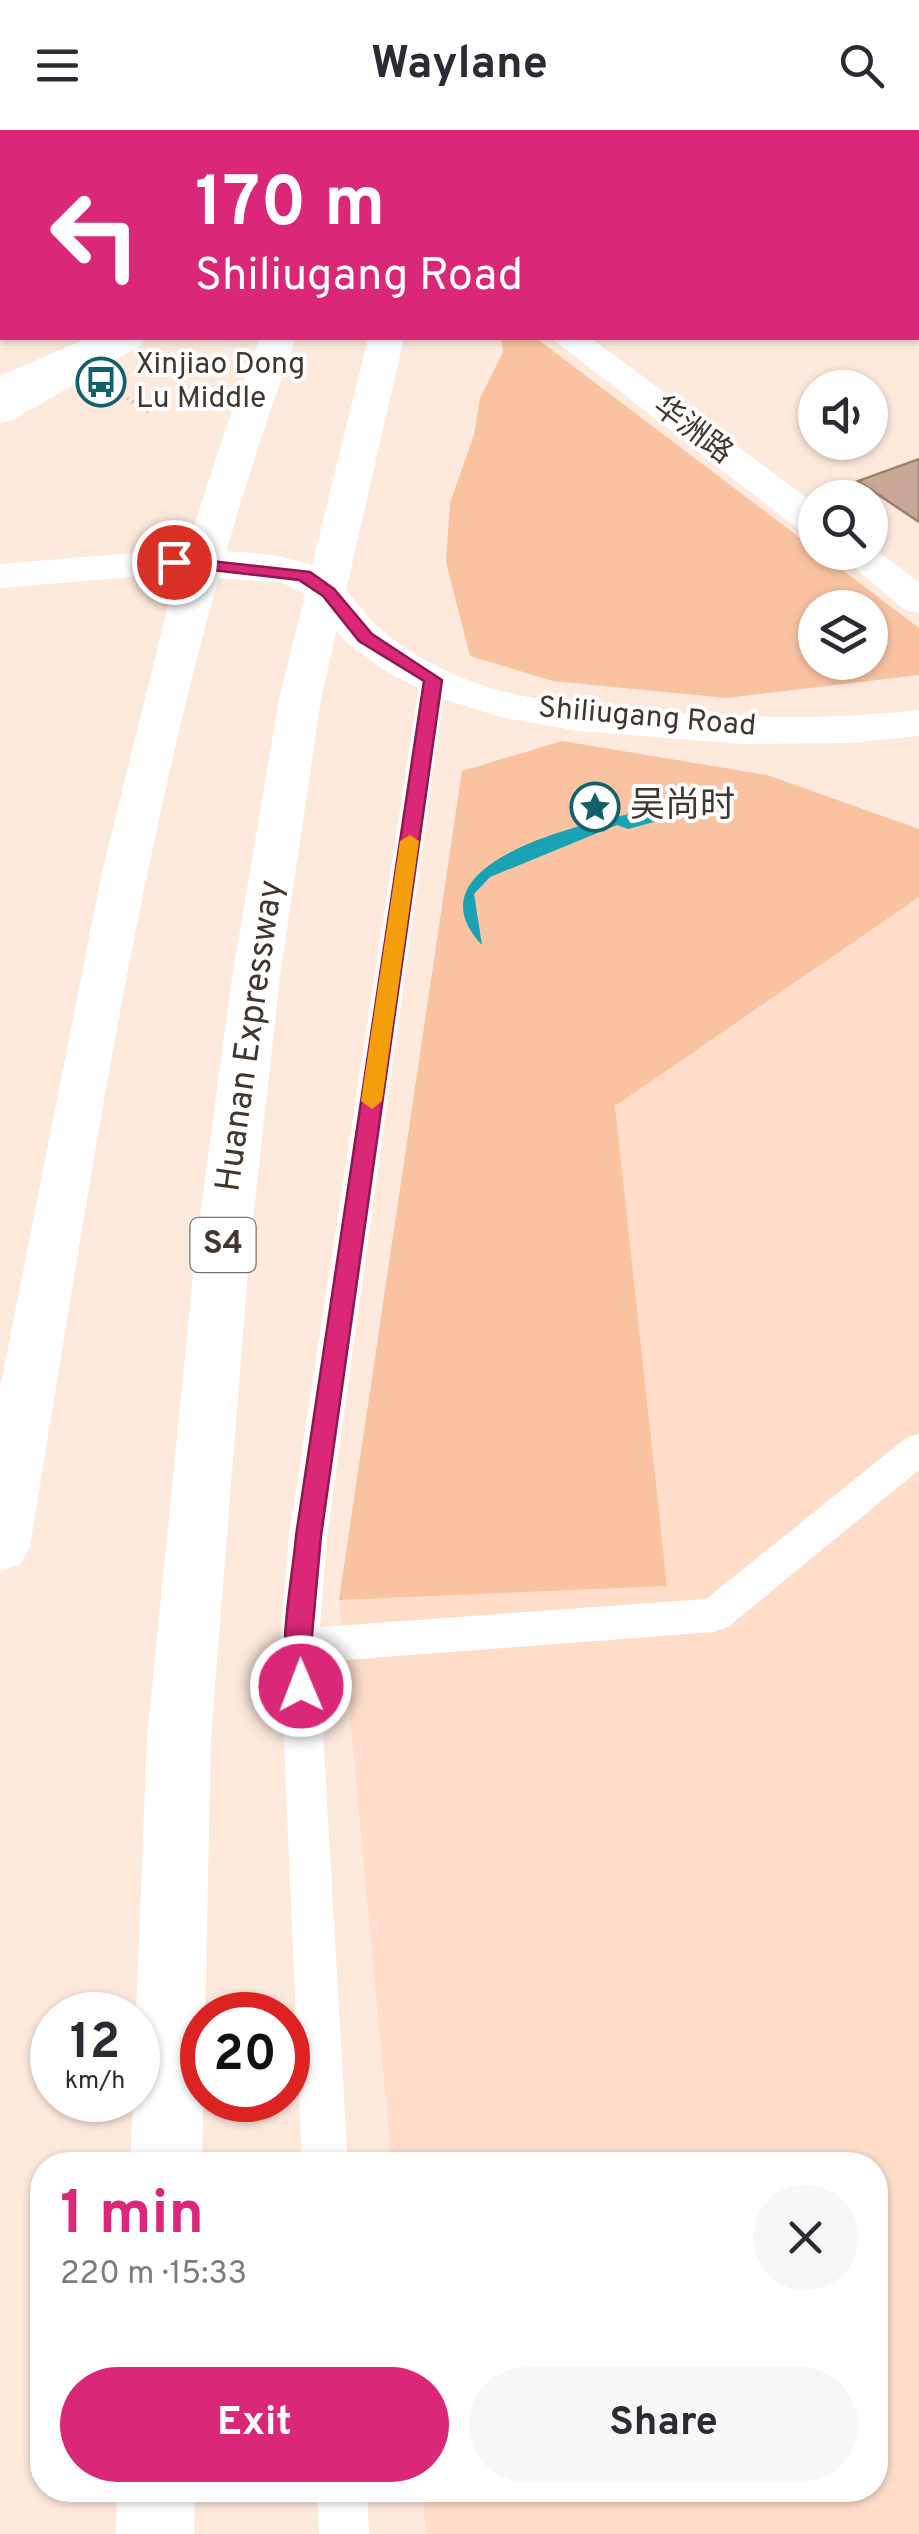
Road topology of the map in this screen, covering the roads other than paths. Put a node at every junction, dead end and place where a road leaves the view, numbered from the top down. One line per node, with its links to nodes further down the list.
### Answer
1 (110, 340): 6 (main road)
2 (126, 340): 7 (main road)
3 (277, 340): 15 (main road)
4 (386, 340): 17 (main road, Huanan Expressway / S4)
5 (572, 340): 8 (main road, 华洲路)
6 (0, 389)
7 (0, 412)
8 (798, 511)
9 (878, 570): 11 (main road)
10 (0, 576): 12 (main road, Shiliugang Road)
11 (919, 601)
12 (433, 680): 13 (main road, Shiliugang Road); 16 (lane)
13 (919, 723)
14 (919, 1449): 16 (lane)
15 (0, 1546)
16 (299, 1646): 18 (lane)
17 (166, 2152)
18 (325, 2152)
19 (343, 2502): 20 (lane)
20 (344, 2534)

